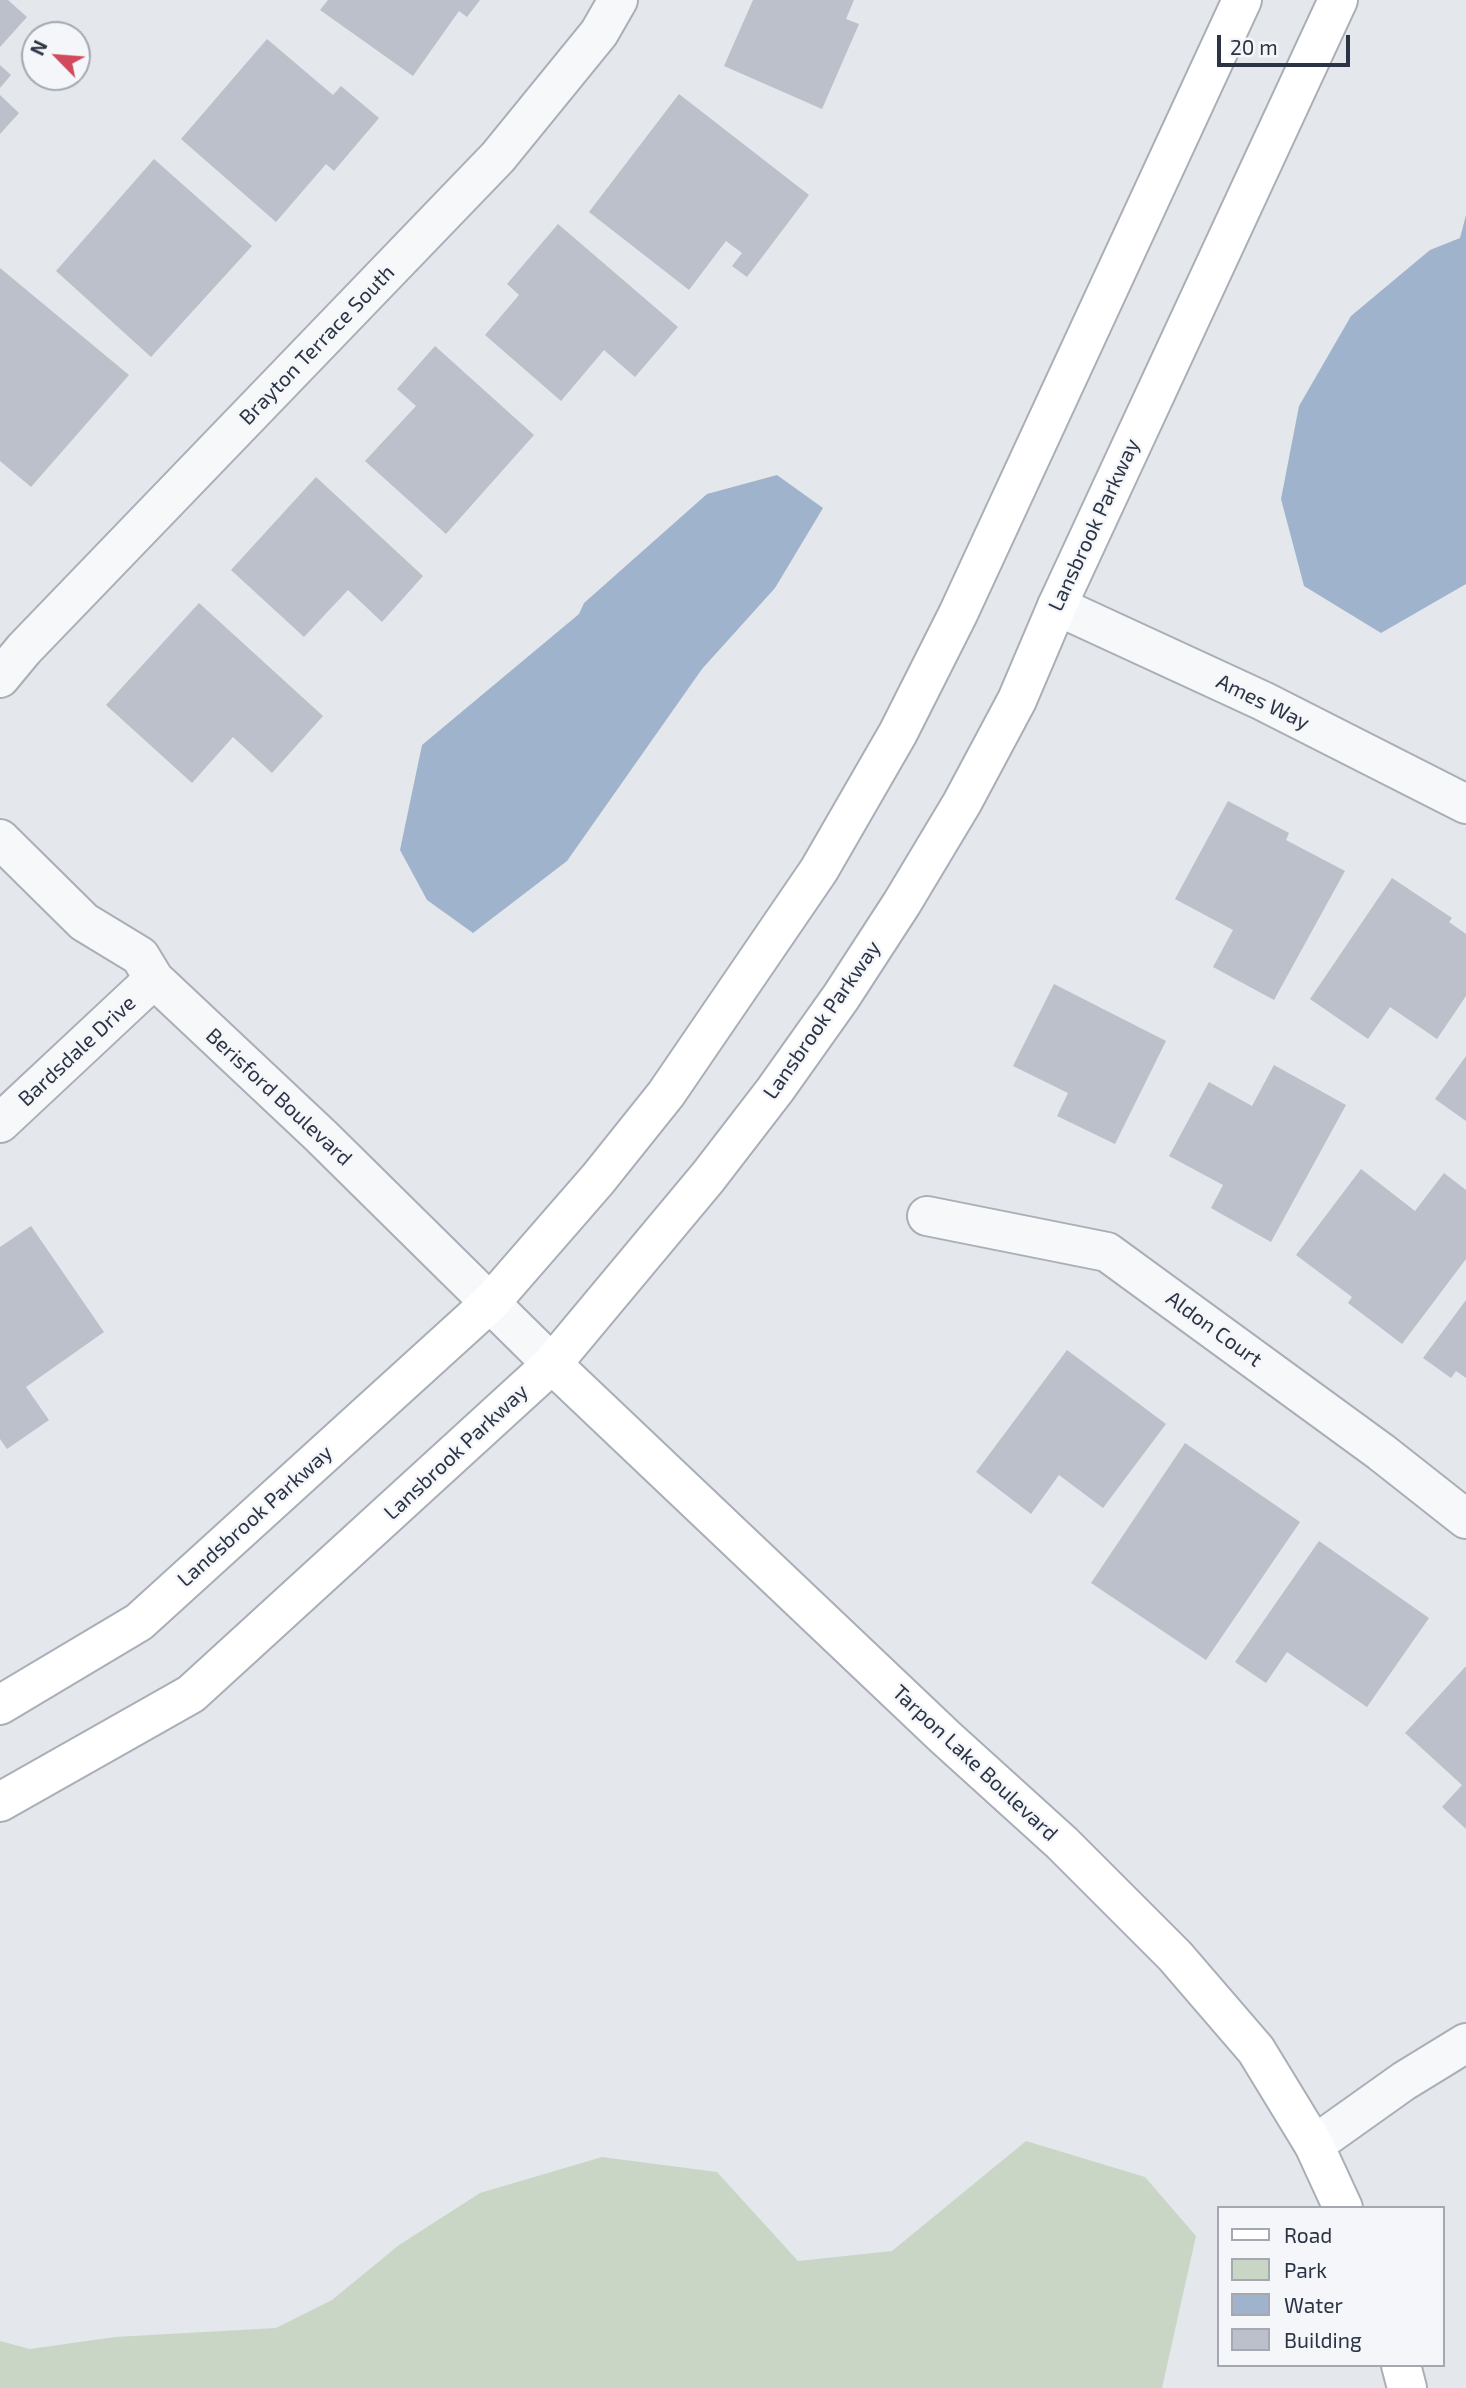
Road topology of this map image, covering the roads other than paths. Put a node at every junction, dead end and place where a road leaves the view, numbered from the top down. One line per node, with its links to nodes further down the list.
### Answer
1 (618, 0): 5 (street, Brayton Terrace South)
2 (1242, 0): 11 (street)
3 (1338, 0): 4 (street, Lansbrook Parkway)
4 (1056, 606): 6 (street, Ames Way); 12 (street, Lansbrook Parkway)
5 (0, 678)
6 (1466, 804)
7 (0, 839): 8 (street, Berisford Boulevard)
8 (154, 979): 9 (street, Bardsdale Drive); 11 (street, Berisford Boulevard)
9 (0, 1123)
10 (927, 1216): 13 (street, Aldon Court)
11 (491, 1302): 12 (street, Berisford Boulevard); 14 (street, Landsbrook Parkway)
12 (552, 1364): 15 (street, Lansbrook Parkway); 17 (street, Tarpon Lake Boulevard)
13 (1466, 1519)
14 (0, 1705)
15 (0, 1802)
16 (1466, 2043): 17 (street)
17 (1314, 2145): 18 (street, Tarpon Lake Boulevard)
18 (1342, 2206)
19 (1402, 2367): 20 (street)
20 (1407, 2388)

